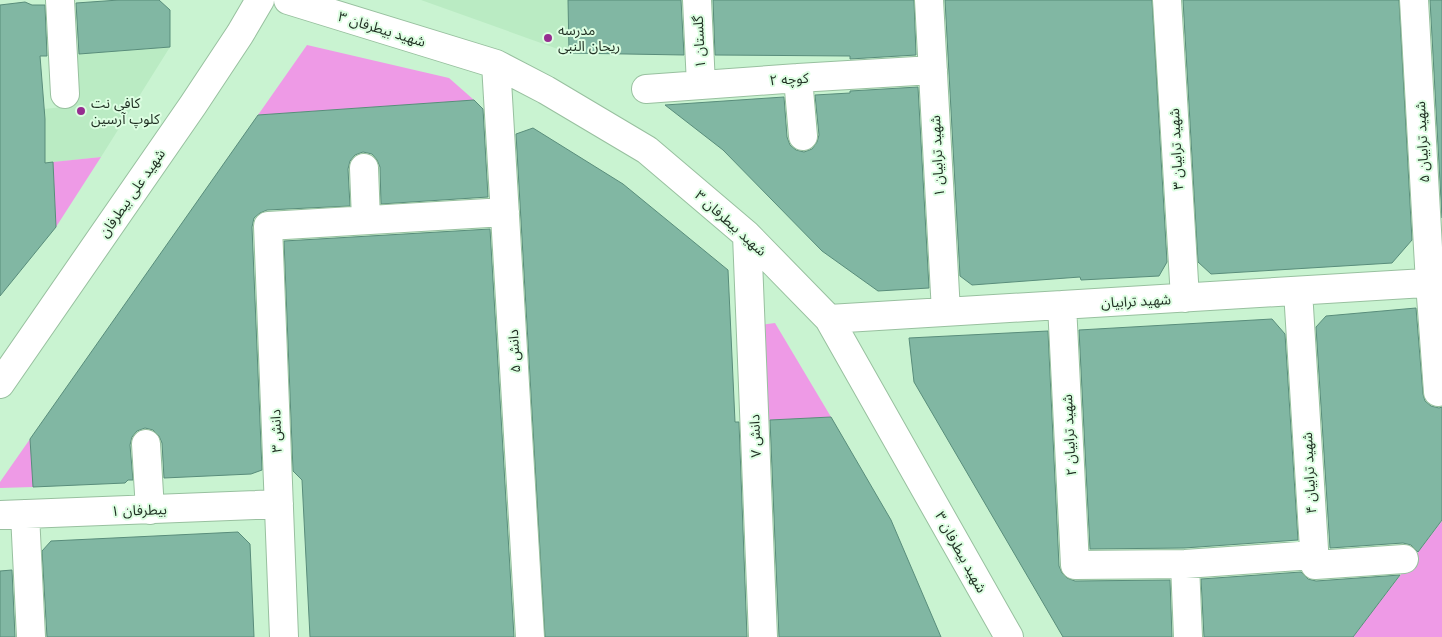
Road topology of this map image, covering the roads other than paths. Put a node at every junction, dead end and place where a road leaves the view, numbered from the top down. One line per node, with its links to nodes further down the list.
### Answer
1 (60, 0): 13 (street)
2 (260, 0): 25 (street, شهید علی بیطرفان)
3 (288, 0): 8 (street, شهید بیطرفان ۳)
4 (697, 0): 11 (street, گلستان ۱)
5 (929, 0): 9 (street, شهید ترابیان ۱)
6 (1167, 0): 21 (street, شهید ترابیان ۳)
7 (1414, 0): 19 (street, شهید ترابیان ۵)
8 (496, 64): 16 (street, دانش ۵); 18 (street, شهید بیطرفان ۳)
9 (933, 70): 10 (street, کوچه ۲); 23 (street, شهید ترابیان ۱)
10 (798, 78): 11 (street, کوچه ۲); 14 (street)
11 (701, 85): 12 (street, کوچه ۲)
12 (646, 89)
13 (65, 94)
14 (803, 136)
15 (364, 168): 17 (street)
16 (506, 212): 17 (street); 36 (street, دانش ۵)
17 (366, 220): 28 (street, دانش ۳)
18 (747, 235): 24 (street, شهید بیطرفان ۳); 37 (street, دانش ۷)
19 (1436, 283): 20 (street, شهید ترابیان); 26 (street, شهید ترابیان ۵)
20 (1298, 292): 21 (street, شهید ترابیان); 31 (street, شهید ترابیان ۴)
21 (1185, 298): 22 (street, شهید ترابیان)
22 (1062, 305): 23 (street, شهید ترابیان); 33 (street, شهید ترابیان ۲)
23 (946, 312): 24 (street, شهید ترابیان)
24 (829, 319): 38 (street, شهید بیطرفان ۳)
25 (0, 384)
26 (1438, 392)
27 (146, 444): 29 (street)
28 (279, 504): 29 (street, بیطرفان ۱); 35 (street, دانش ۳)
29 (150, 510): 30 (street, بیطرفان ۱)
30 (13, 515): 34 (street)
31 (1314, 555): 32 (street); 33 (street)
32 (1404, 559)
33 (1185, 564): 39 (street)
34 (31, 637)
35 (284, 637)
36 (530, 637)
37 (764, 637)
38 (1009, 637)
39 (1188, 637)

